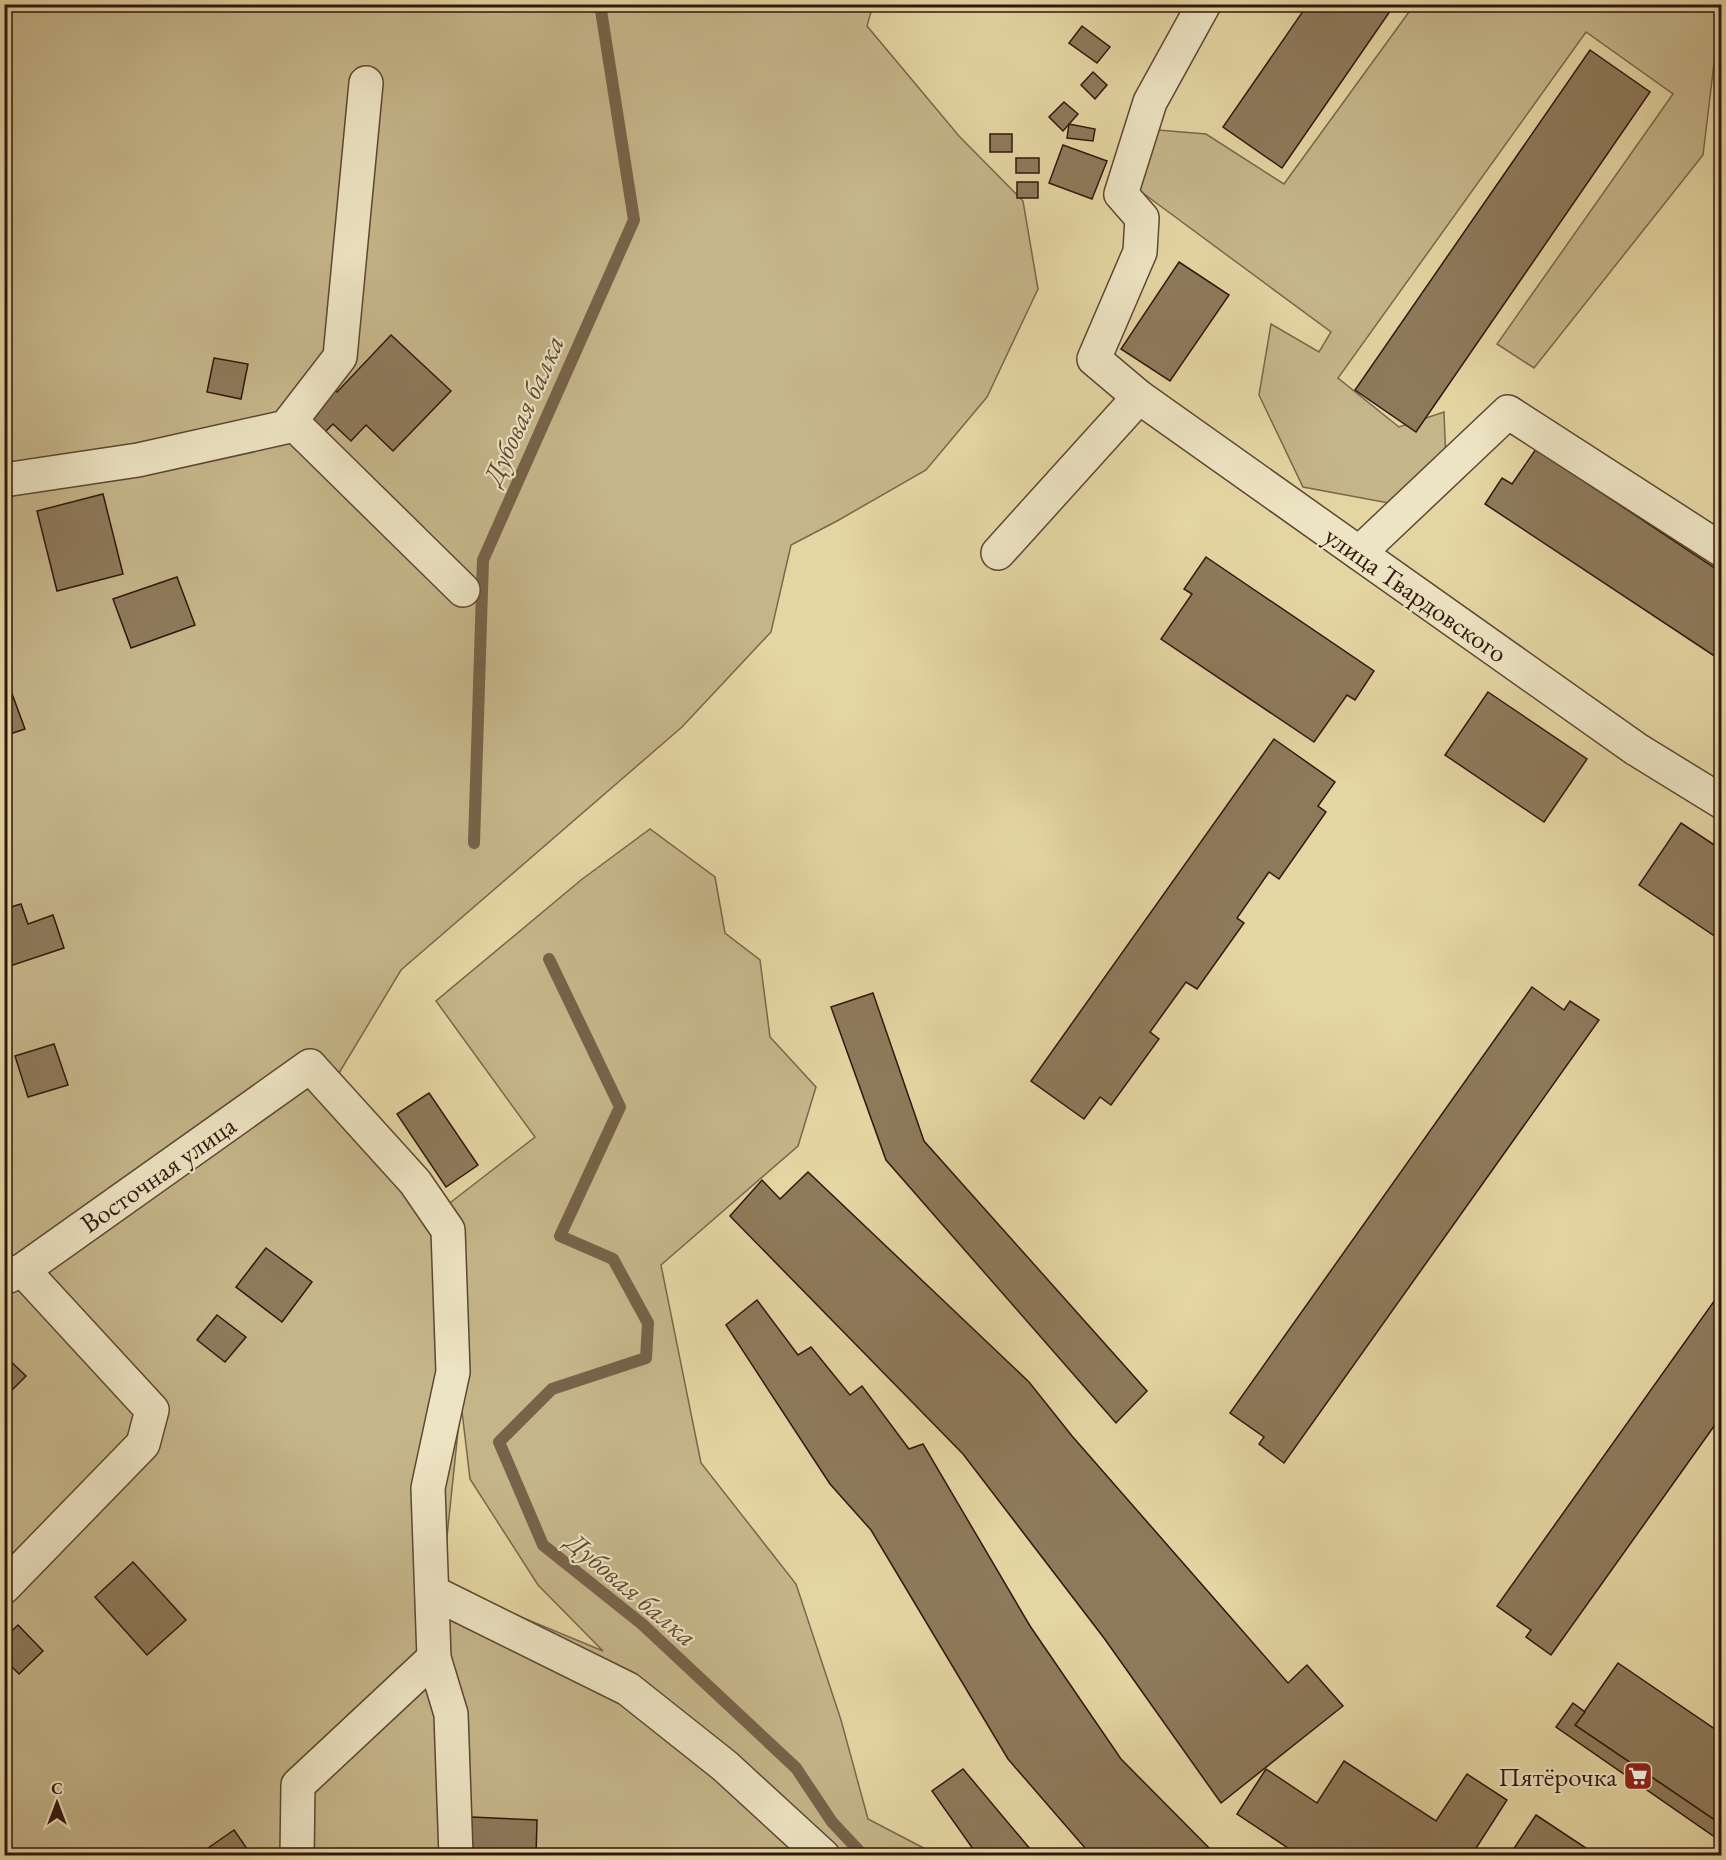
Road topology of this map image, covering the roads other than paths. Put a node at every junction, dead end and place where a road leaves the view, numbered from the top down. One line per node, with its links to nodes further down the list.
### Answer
1 (1204, 4): 3 (street, улица Твардовского)
2 (366, 83): 4 (street)
3 (1127, 388): 7 (street); 8 (street, улица Твардовского)
4 (291, 421): 5 (street); 9 (street)
5 (4, 480)
6 (1722, 550): 8 (street)
7 (998, 554)
8 (1359, 554): 10 (street, улица Твардовского)
9 (463, 590)
10 (1722, 802)
11 (14, 1274): 12 (street); 13 (street, Восточная улица)
12 (4, 1587)
13 (432, 1592): 14 (street); 17 (street)
14 (434, 1658): 15 (street); 16 (street)
15 (297, 1856)
16 (456, 1856)
17 (823, 1856)

